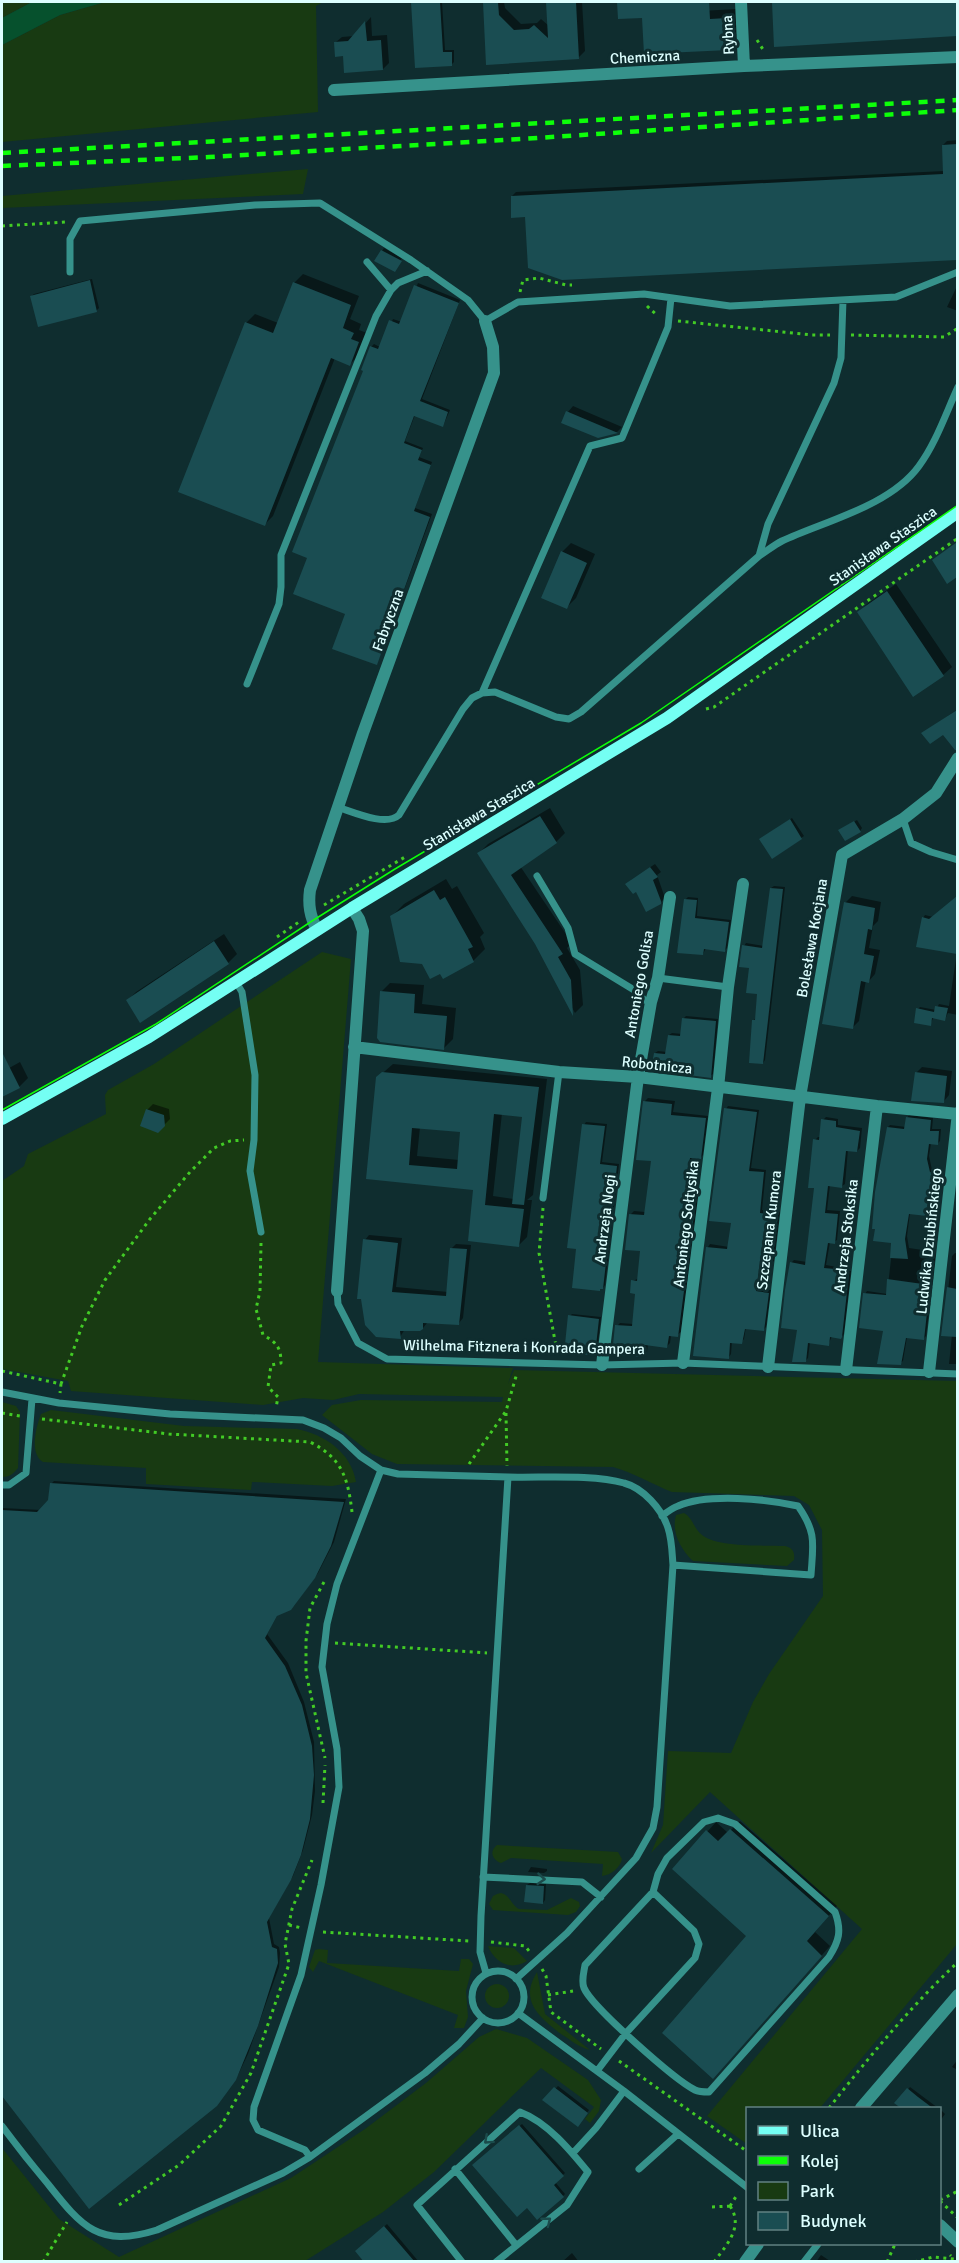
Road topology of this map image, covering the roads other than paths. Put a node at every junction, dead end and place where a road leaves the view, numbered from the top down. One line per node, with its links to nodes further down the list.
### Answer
1 (741, 2): 3 (street, Rybna)
2 (957, 57): 3 (street, Chemiczna)
3 (744, 66): 4 (street, Chemiczna)
4 (334, 90)
5 (367, 262): 9 (lane)
6 (427, 271): 7 (lane); 9 (lane); 12 (lane)
7 (70, 272)
8 (957, 272): 11 (lane)
9 (391, 290): 16 (lane)
10 (671, 298): 11 (lane); 12 (lane); 17 (lane)
11 (843, 300): 15 (lane)
12 (485, 321): 19 (street, Fabryczna)
13 (957, 387): 15 (lane)
14 (957, 512): 25 (street, Stanisława Staszica)
15 (759, 556): 17 (lane)
16 (247, 684)
17 (482, 693): 19 (lane)
18 (957, 758): 20 (street, Bolesława Kocjana)
19 (337, 807): 26 (street, Fabryczna)
20 (903, 819): 21 (lane); 35 (street, Bolesława Kocjana)
21 (957, 860)
22 (537, 876): 30 (lane)
23 (743, 884): 29 (street, Antoniego Sołtysika)
24 (670, 897): 27 (street, Antoniego Golisa)
25 (352, 908): 26 (street, Stanisława Staszica); 31 (street, Wilhelma Fitznera i Konrada Gampera)
26 (317, 930): 28 (street, Stanisława Staszica)
27 (657, 978): 29 (lane); 30 (street, Antoniego Golisa)
28 (236, 982): 38 (street, Stanisława Staszica); 40 (lane)
29 (728, 987): 34 (street, Antoniego Sołtysika)
30 (651, 1002): 33 (street, Antoniego Golisa)
31 (354, 1047): 32 (street, Robotnicza); 41 (street, Wilhelma Fitznera i Konrada Gampera)
32 (559, 1072): 33 (street, Robotnicza); 39 (lane)
33 (638, 1077): 34 (street, Robotnicza); 43 (street, Andrzeja Nogi)
34 (718, 1088): 35 (street, Robotnicza); 42 (street, Antoniego Sołtysika)
35 (800, 1097): 36 (street, Robotnicza); 44 (street, Szczepana Kumora)
36 (877, 1106): 37 (street, Robotnicza); 45 (street, Andrzeja Stoksika)
37 (957, 1113): 46 (street, Ludwika Dziubińskiego)
38 (2, 1119)
39 (543, 1198)
40 (261, 1232)
41 (337, 1291): 43 (lane, Wilhelma Fitznera i Konrada Gampera)
42 (683, 1363): 43 (lane, Wilhelma Fitznera i Konrada Gampera); 44 (lane, Wilhelma Fitznera i Konrada Gampera)
43 (602, 1365)
44 (768, 1366): 45 (lane, Wilhelma Fitznera i Konrada Gampera)
45 (846, 1370): 46 (lane, Wilhelma Fitznera i Konrada Gampera)
46 (929, 1372): 47 (lane, Wilhelma Fitznera i Konrada Gampera)
47 (957, 1374)
48 (2, 1392): 49 (lane)
49 (32, 1399): 50 (lane); 52 (lane)
50 (381, 1470): 51 (lane); 70 (lane)
51 (508, 1477): 53 (lane); 55 (lane)
52 (2, 1485)
53 (662, 1516): 54 (lane); 54 (lane)
54 (672, 1565): 57 (lane)
55 (483, 1877): 57 (lane, one-way to 57); 58 (lane)
56 (653, 1892): 63 (lane); 63 (lane); 63 (lane)
57 (601, 1897): 59 (lane)
58 (486, 1973): 59 (lane); 62 (lane)
59 (516, 1979): 61 (lane)
60 (957, 1995): 66 (street)
61 (518, 2013): 62 (lane); 64 (lane)
62 (483, 2018): 70 (lane)
63 (626, 2033): 64 (lane)
64 (597, 2071): 65 (lane)
65 (624, 2091): 68 (lane); 69 (lane)
66 (863, 2107)
67 (2, 2126): 70 (lane)
68 (678, 2134): 72 (lane); 73 (lane)
69 (573, 2153): 71 (lane, one-way to 71); 76 (lane, one-way to 69)
70 (310, 2157)
71 (455, 2169): 76 (lane); 79 (lane)
72 (639, 2169)
73 (746, 2187)
74 (941, 2227): 75 (street)
75 (957, 2242)
76 (516, 2245): 80 (lane)
77 (757, 2245): 81 (street)
78 (817, 2245): 82 (lane)
79 (462, 2262)
80 (496, 2262)
81 (745, 2262)
82 (804, 2262)

